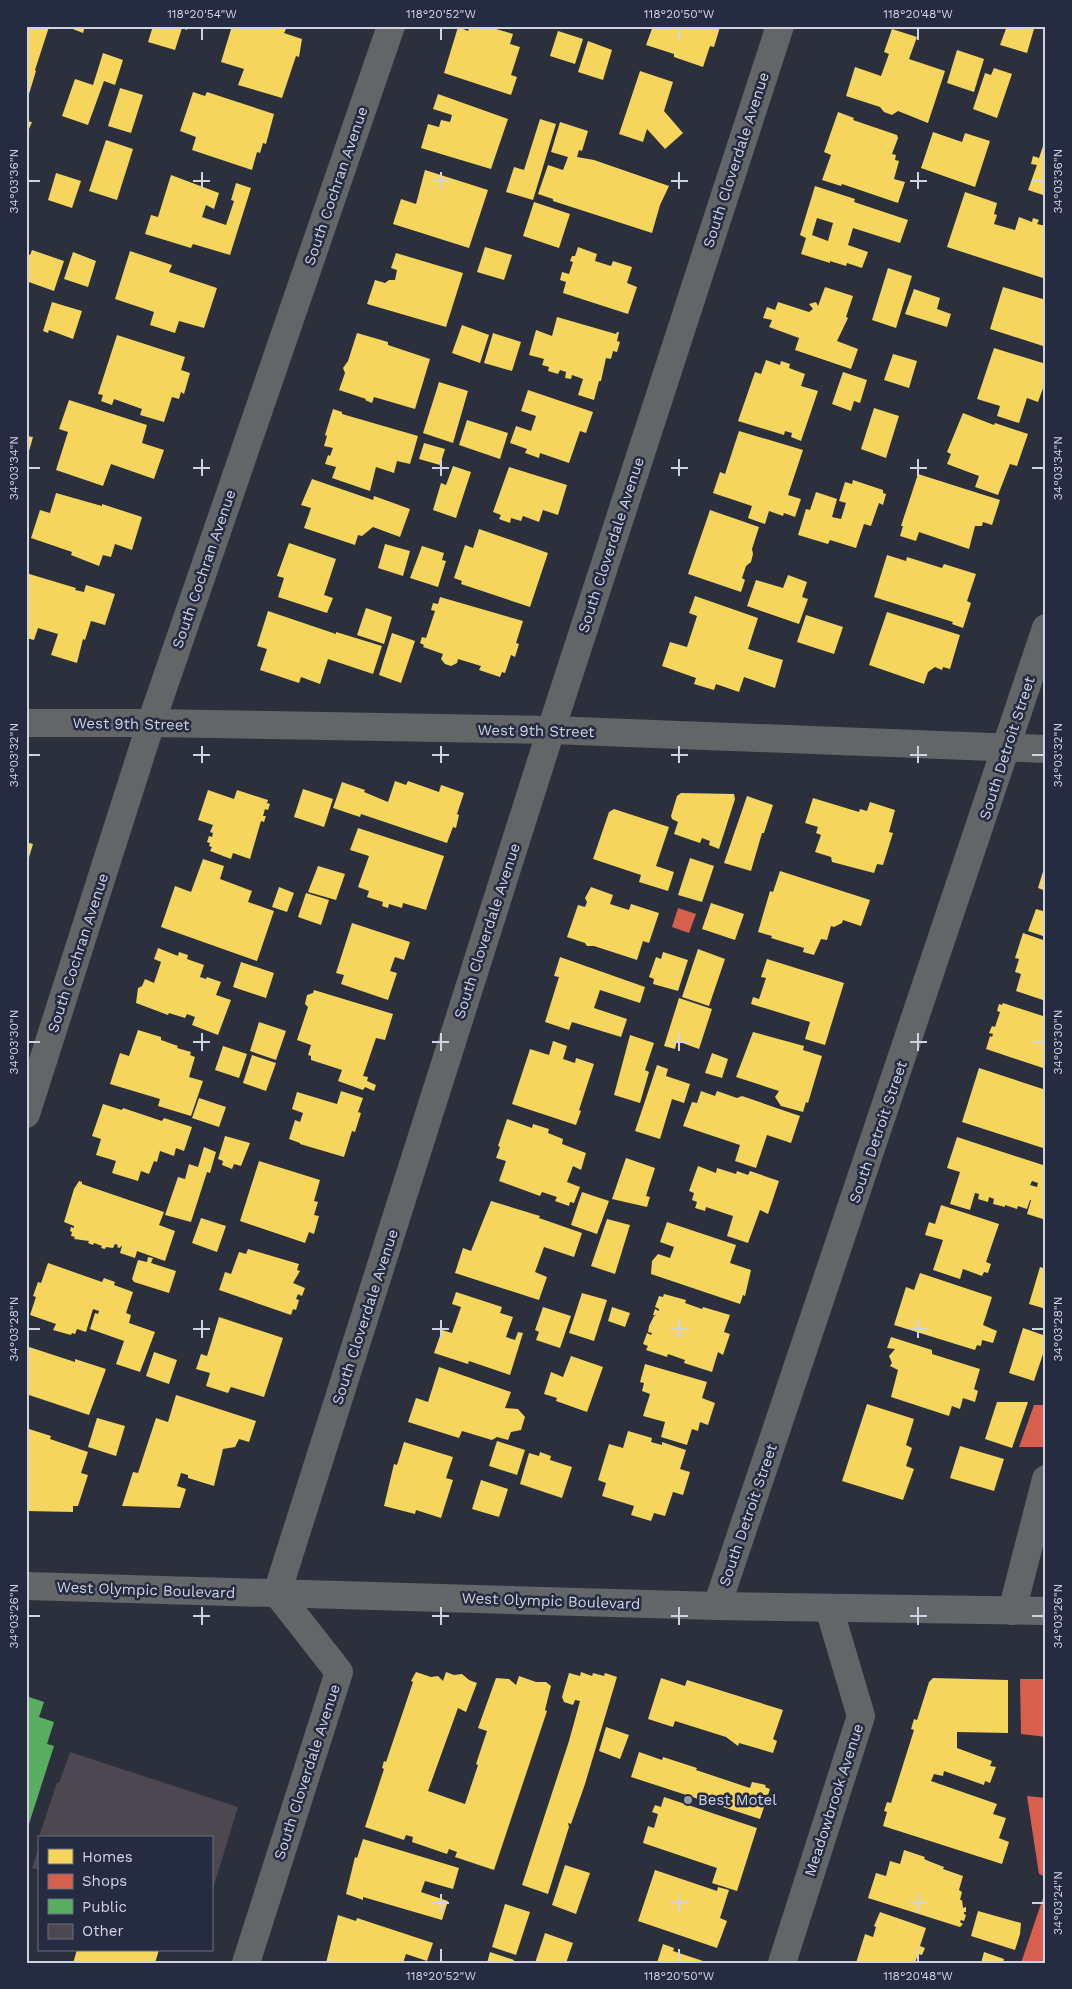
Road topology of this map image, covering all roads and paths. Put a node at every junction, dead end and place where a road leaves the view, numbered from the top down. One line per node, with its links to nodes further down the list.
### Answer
1 (391, 26): 5 (street, South Cochran Avenue)
2 (780, 26): 6 (street, South Cloverdale Avenue)
3 (1046, 628): 7 (street, South Detroit Street)
4 (26, 723): 5 (street, West 9th Street)
5 (151, 723): 6 (street, West 9th Street); 9 (street, South Cochran Avenue)
6 (551, 730): 7 (street, West 9th Street); 12 (street, South Cloverdale Avenue)
7 (1007, 748): 8 (street, West 9th Street); 13 (street, South Detroit Street)
8 (1046, 749)
9 (26, 1114)
10 (1046, 1479): 15 (street)
11 (26, 1586): 12 (main road, West Olympic Boulevard)
12 (277, 1593): 13 (main road, West Olympic Boulevard); 17 (street, South Cloverdale Avenue)
13 (717, 1606): 14 (main road, West Olympic Boulevard)
14 (829, 1608): 15 (main road, West Olympic Boulevard); 18 (street, Meadowbrook Avenue)
15 (1012, 1611): 16 (main road, West Olympic Boulevard)
16 (1046, 1612)
17 (246, 1963)
18 (782, 1963)

